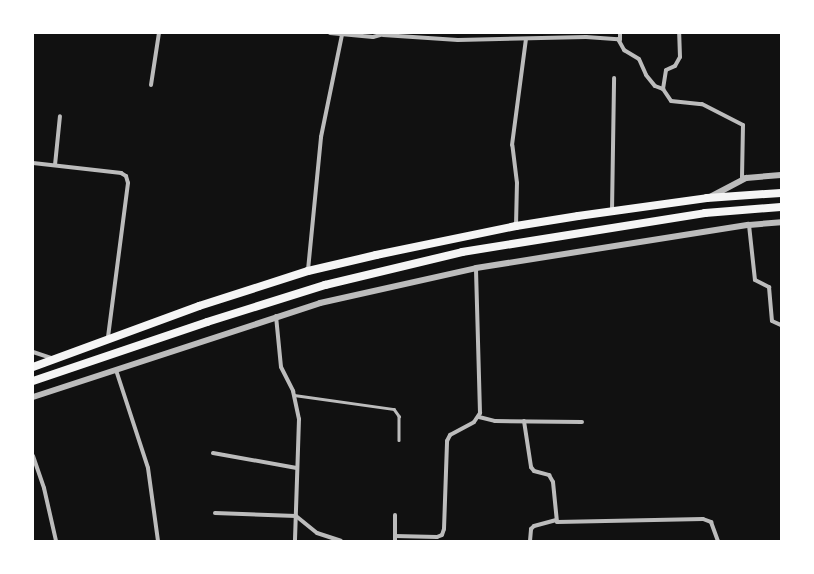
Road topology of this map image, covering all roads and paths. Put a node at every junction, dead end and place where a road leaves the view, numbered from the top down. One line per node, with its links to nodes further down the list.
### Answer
1 (159, 33): 10 (street)
2 (330, 33): 6 (street)
3 (620, 33): 8 (street)
4 (679, 33): 11 (street)
5 (384, 34): 6 (street); 7 (street)
6 (342, 35): 25 (street)
7 (526, 39): 8 (street); 23 (street)
8 (620, 40): 11 (street)
9 (614, 78): 20 (street)
10 (151, 85)
11 (663, 88): 16 (street)
12 (60, 116): 14 (street)
13 (33, 163): 14 (street)
14 (55, 165): 28 (street)
15 (781, 175): 16 (street)
16 (742, 179): 18 (street)
17 (781, 193): 18 (highway)
18 (707, 198): 20 (highway)
19 (781, 207): 33 (highway)
20 (612, 211): 23 (highway)
21 (781, 222): 22 (street)
22 (749, 225): 24 (street); 27 (street)
23 (516, 226): 25 (highway)
24 (476, 268): 26 (street); 36 (street)
25 (308, 271): 28 (highway)
26 (276, 316): 32 (street); 34 (street)
27 (781, 325)
28 (108, 337): 30 (highway)
29 (33, 352): 30 (street)
30 (54, 359): 31 (highway)
31 (33, 367)
32 (116, 370): 35 (street); 49 (street)
33 (33, 381)
34 (294, 395): 39 (lane); 42 (street)
35 (33, 397)
36 (478, 417): 37 (street); 47 (street)
37 (524, 422): 38 (street); 46 (street)
38 (582, 422)
39 (399, 440)
40 (213, 453): 42 (street)
41 (33, 456): 48 (street)
42 (297, 468): 45 (street)
43 (215, 513): 45 (street)
44 (395, 514): 47 (street)
45 (296, 516): 50 (street); 51 (street)
46 (556, 520): 52 (street); 53 (street)
47 (395, 539)
48 (56, 541)
49 (158, 541)
50 (295, 541)
51 (341, 541)
52 (530, 541)
53 (718, 541)

